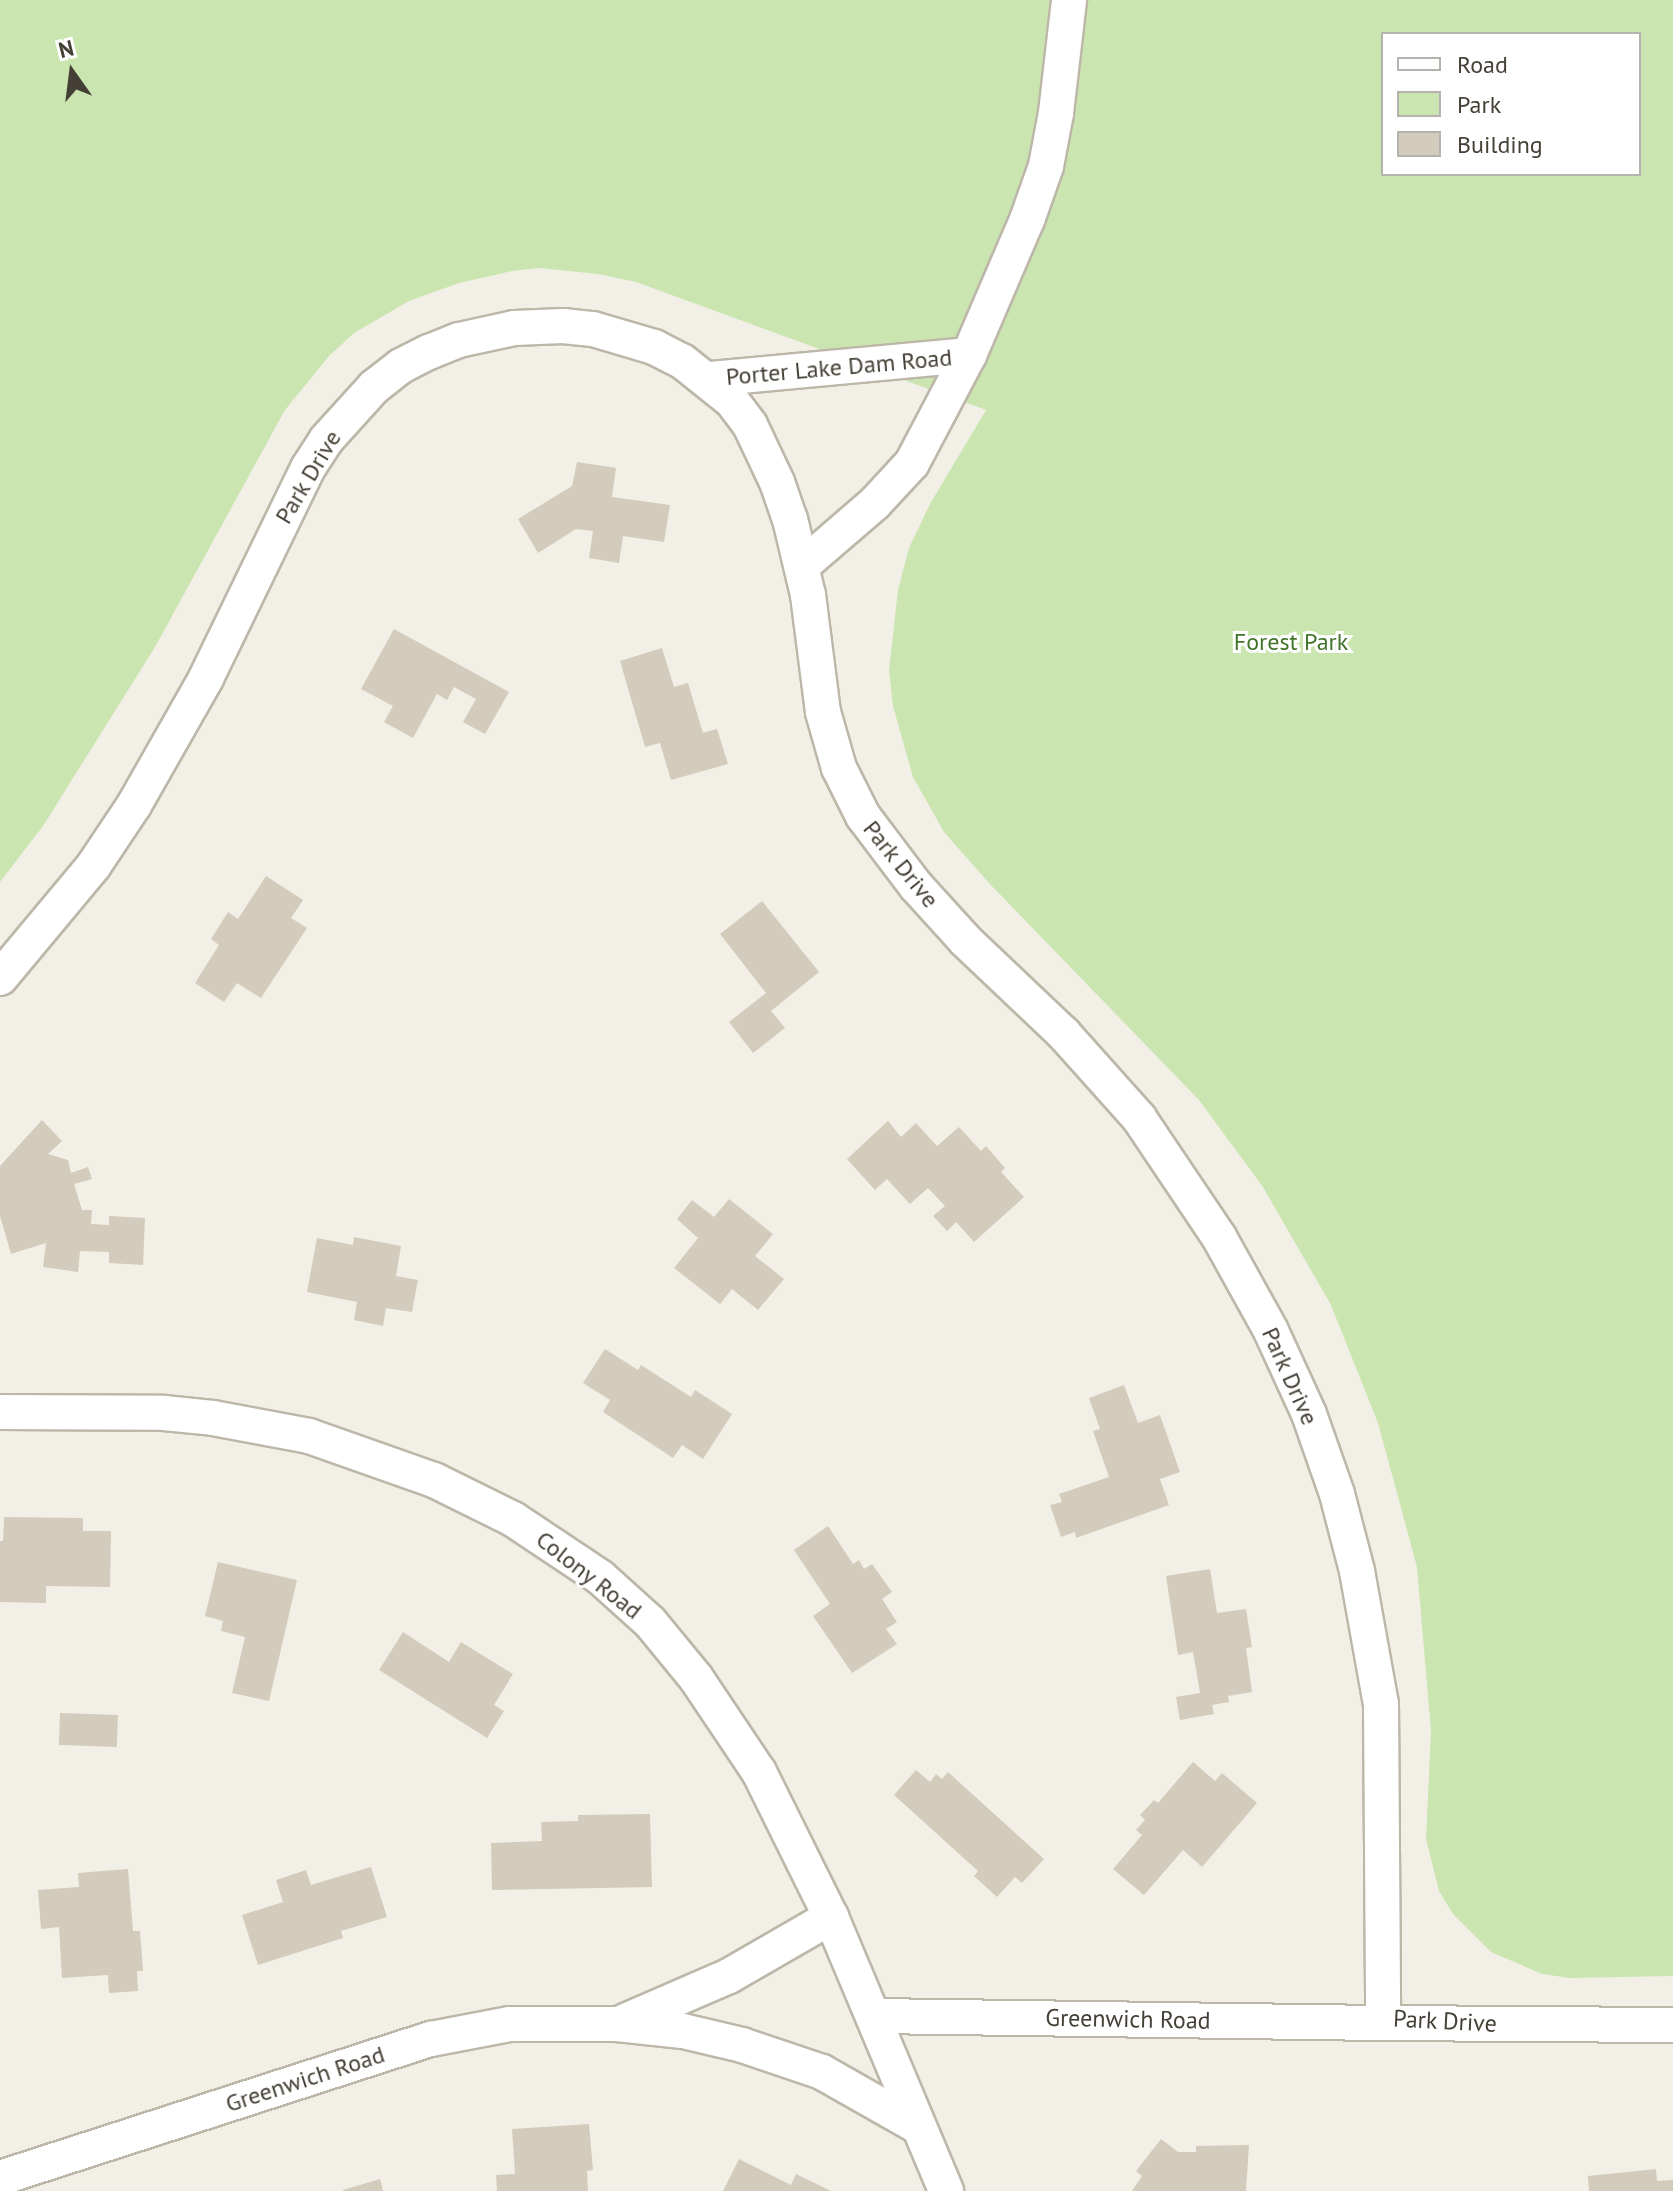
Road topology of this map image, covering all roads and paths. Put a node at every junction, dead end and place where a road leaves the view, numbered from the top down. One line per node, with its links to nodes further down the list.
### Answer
1 (1069, 0): 2 (street, Porter Lake Dam Road)
2 (969, 355): 3 (street, Porter Lake Dam Road); 4 (street, Porter Lake Dam Road)
3 (709, 379): 4 (street, Park Drive); 5 (street, Park Drive)
4 (802, 566): 9 (street, Park Drive)
5 (0, 978)
6 (0, 1412): 7 (street, Colony Road)
7 (831, 1917): 8 (street, Colony Road); 10 (street, Greenwich Road)
8 (873, 2016): 9 (street, Greenwich Road); 12 (street, Colony Road)
9 (1383, 2023): 11 (street, Park Drive)
10 (617, 2024): 12 (street, Greenwich Road); 13 (street, Greenwich Road)
11 (1673, 2025)
12 (917, 2126): 14 (street, Colony Road)
13 (0, 2178)
14 (946, 2191)

